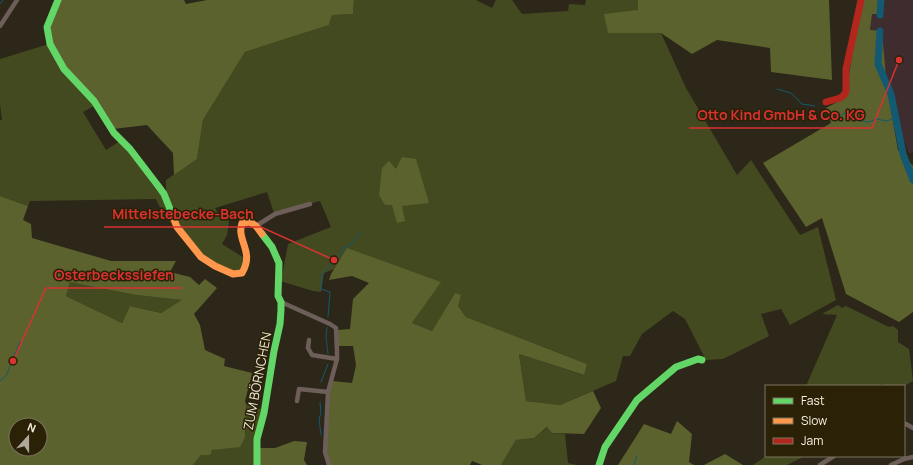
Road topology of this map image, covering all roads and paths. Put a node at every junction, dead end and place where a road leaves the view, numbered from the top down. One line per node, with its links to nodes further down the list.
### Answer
1 (17, 0): 4 (street)
2 (58, 0): 7 (street)
3 (861, 0): 5 (street)
4 (0, 26)
5 (826, 102)
6 (310, 204): 7 (street)
7 (256, 226): 8 (street, ZUM BÖRNCHEN)
8 (280, 302): 10 (street); 16 (street, ZUM BÖRNCHEN)
9 (309, 340): 10 (street)
10 (337, 359): 12 (street)
11 (702, 360): 18 (street)
12 (328, 392): 13 (street); 17 (street)
13 (297, 401)
14 (832, 457): 19 (street)
15 (913, 457): 20 (street)
16 (257, 465)
17 (329, 465)
18 (599, 465)
19 (820, 465)
20 (892, 465)

